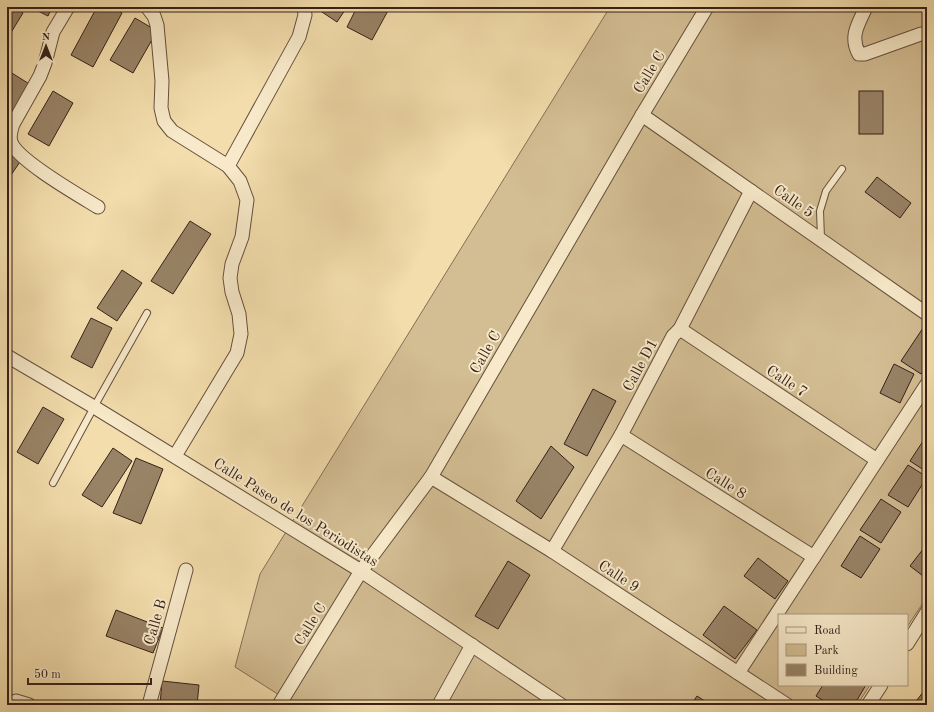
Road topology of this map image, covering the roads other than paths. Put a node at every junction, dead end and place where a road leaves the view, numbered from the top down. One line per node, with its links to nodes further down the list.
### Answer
1 (68, 7): 11 (street)
2 (147, 7): 8 (street)
3 (304, 7): 8 (street)
4 (707, 7): 7 (street, Calle C)
5 (866, 7): 6 (street)
6 (921, 34)
7 (642, 115): 10 (street, Calle 5); 22 (street, Calle C)
8 (228, 166): 20 (street)
9 (842, 169): 12 (lane)
10 (751, 191): 12 (street, Calle 5); 15 (street, Calle D1)
11 (98, 207)
12 (821, 240): 14 (street, Calle 5)
13 (147, 313): 18 (lane)
14 (927, 314)
15 (680, 329): 19 (street, Calle D1); 21 (street, Calle 7)
16 (7, 356): 18 (street, Calle Paseo de los Periodistas)
17 (927, 384): 21 (street)
18 (94, 407): 20 (street, Calle Paseo de los Periodistas); 23 (lane)
19 (621, 435): 24 (street, Calle D1); 25 (street, Calle 8)
20 (175, 456): 27 (street, Calle Paseo de los Periodistas)
21 (877, 460): 25 (street)
22 (431, 477): 24 (street, Calle 9); 27 (street, Calle C)
23 (53, 484)
24 (552, 551): 31 (street, Calle 9)
25 (814, 557): 31 (street)
26 (186, 570): 35 (street, Calle B)
27 (361, 571): 30 (street, Calle Paseo de los Periodistas); 36 (street, Calle C)
28 (927, 612): 29 (street)
29 (908, 642)
30 (472, 645): 37 (street); 38 (street, Calle Paseo de los Periodistas)
31 (738, 673): 39 (street, Calle 9)
32 (880, 686): 40 (street)
33 (16, 701): 34 (street)
34 (28, 705)
35 (149, 705)
36 (279, 705)
37 (439, 705)
38 (561, 705)
39 (787, 705)
40 (868, 705)

